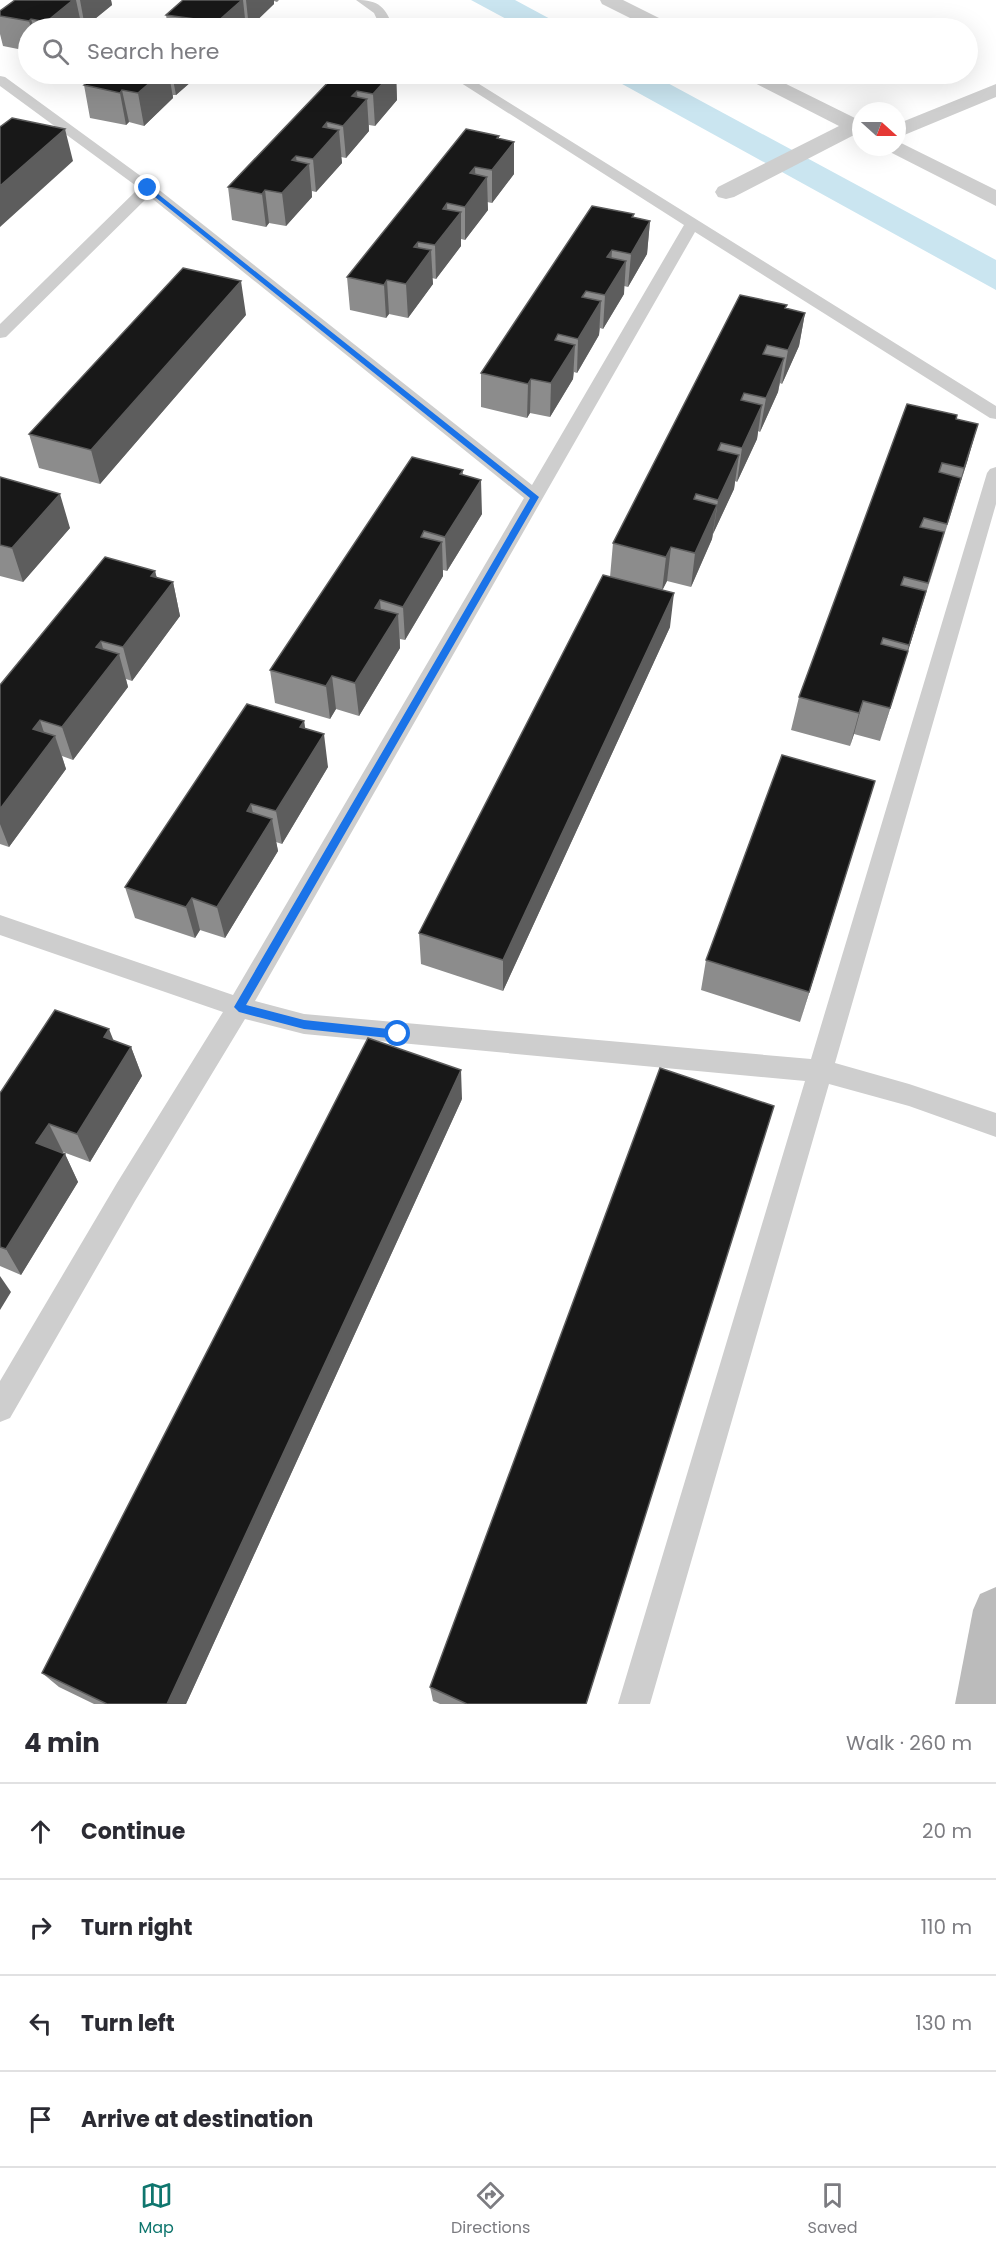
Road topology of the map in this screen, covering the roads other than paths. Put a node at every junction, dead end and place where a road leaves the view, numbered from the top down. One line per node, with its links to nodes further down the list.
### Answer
1 (362, 0): 3 (lane)
2 (609, 0): 4 (street)
3 (383, 18)
4 (644, 18)
5 (0, 80): 13 (lane)
6 (470, 84): 16 (lane)
7 (772, 84): 9 (street)
8 (996, 90): 10 (street)
9 (852, 125)
10 (906, 128)
11 (852, 131): 14 (street)
12 (906, 153): 15 (street)
13 (148, 188): 17 (lane); 20 (lane)
14 (726, 192)
15 (996, 199)
16 (693, 223): 18 (lane); 20 (lane)
17 (0, 333)
18 (996, 414)
19 (996, 473): 23 (lane)
20 (535, 497): 22 (lane)
21 (0, 925): 22 (lane)
22 (239, 1007): 23 (lane); 25 (lane)
23 (820, 1071): 24 (lane); 27 (lane)
24 (996, 1125)
25 (0, 1408)
26 (996, 1610): 28 (main road)
27 (634, 1704)
28 (979, 1704)

